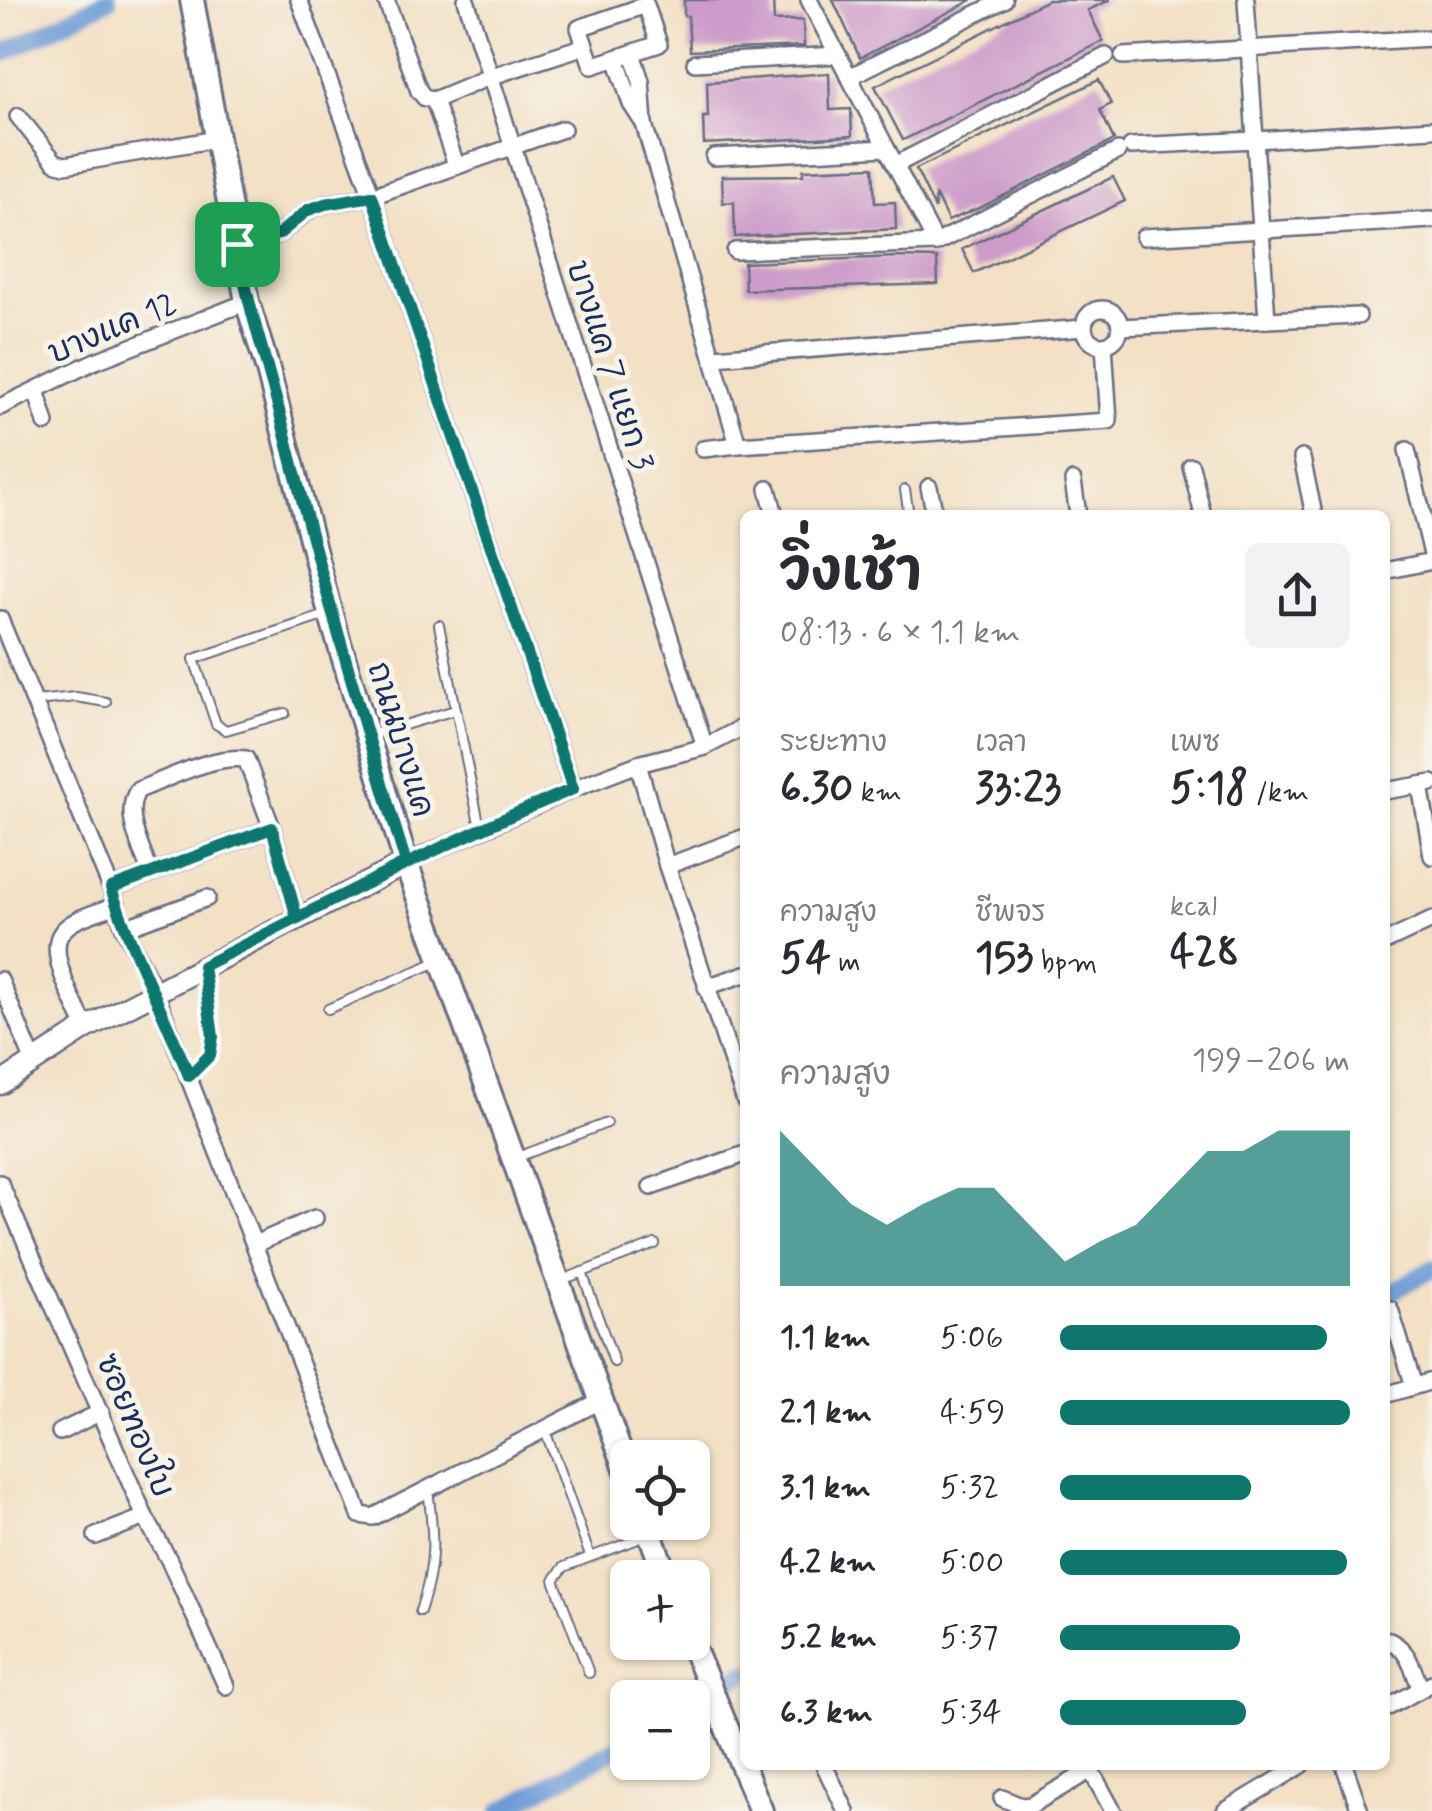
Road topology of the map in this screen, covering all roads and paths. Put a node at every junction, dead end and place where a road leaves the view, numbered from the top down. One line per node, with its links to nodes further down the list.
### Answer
1 (192, 0): 24 (main road, ถนนบางแค)
2 (299, 0): 31 (street)
3 (386, 0): 20 (street)
4 (466, 0): 18 (street, บางแค 7 แยก 3)
5 (808, 0): 14 (street)
6 (1004, 0): 19 (street)
7 (1246, 0): 12 (street)
8 (646, 3): 9 (street); 13 (street)
9 (621, 7): 11 (street)
10 (1432, 38): 12 (street)
11 (586, 46): 13 (street); 18 (street)
12 (1249, 46): 16 (street); 25 (street)
13 (624, 55): 44 (street)
14 (838, 55): 17 (street); 19 (street)
15 (1106, 56): 29 (street)
16 (1123, 56)
17 (695, 63)
18 (490, 76): 20 (street); 26 (street, บางแค 7 แยก 3)
19 (849, 77): 27 (street)
20 (434, 100): 30 (street)
21 (18, 116): 24 (street)
22 (1432, 129): 25 (street)
23 (562, 130): 26 (street)
24 (217, 138): 36 (main road, ถนนบางแค)
25 (1255, 140): 33 (street); 35 (street)
26 (512, 146): 30 (street); 74 (street, บางแค 7 แยก 3)
27 (886, 148): 28 (street); 29 (street)
28 (714, 157)
29 (895, 164): 35 (street)
30 (456, 166): 31 (street)
31 (372, 196): 36 (street); 77 (street)
32 (1432, 220): 33 (street)
33 (1260, 230): 34 (street); 40 (street)
34 (1144, 237)
35 (936, 243): 37 (street)
36 (237, 244): 38 (main road, ถนนบางแค)
37 (735, 250)
38 (246, 302): 45 (street, บางแค 12); 65 (main road, ถนนบางแค)
39 (1358, 316): 40 (street)
40 (1268, 320): 41 (street)
41 (1120, 327): 42 (street); 43 (street)
42 (1084, 328): 43 (street); 44 (street)
43 (1104, 344): 48 (street)
44 (714, 357): 48 (street)
45 (36, 390): 46 (street, บางแค 12); 47 (street)
46 (4, 400)
47 (46, 423)
48 (738, 446): 49 (street)
49 (702, 449)
50 (1407, 450): 63 (street)
51 (1302, 458): 62 (street)
52 (1192, 466): 61 (street)
53 (1072, 480): 60 (street)
54 (929, 487): 59 (street)
55 (768, 489): 57 (street)
56 (905, 490): 58 (lane)
57 (774, 510)
58 (908, 510)
59 (934, 510)
60 (1077, 510)
61 (1201, 510)
62 (1313, 510)
63 (1432, 557): 64 (street)
64 (1390, 569)
65 (330, 613): 71 (lane); 73 (main road, ถนนบางแค)
66 (0, 619): 68 (street)
67 (439, 624): 70 (lane)
68 (35, 701): 69 (lane); 86 (street)
69 (106, 702)
70 (455, 710): 73 (lane); 80 (lane)
71 (284, 713)
72 (740, 729): 74 (street)
73 (367, 736): 83 (main road, ถนนบางแค)
74 (704, 747): 75 (street)
75 (638, 764): 77 (street); 84 (street)
76 (1426, 784): 78 (street); 82 (street)
77 (573, 789): 80 (street)
78 (1390, 790)
79 (272, 828): 85 (street); 85 (street); 89 (street)
80 (480, 828): 83 (street)
81 (740, 839): 84 (street)
82 (1432, 856)
83 (406, 863): 89 (street); 93 (main road, ถนนบางแค)
84 (666, 866): 97 (street)
85 (150, 874): 86 (street)
86 (111, 888): 88 (street)
87 (207, 898): 91 (street)
88 (117, 905): 91 (street); 100 (street)
89 (297, 918): 94 (street)
90 (1432, 920): 92 (street)
91 (124, 928): 98 (street)
92 (1390, 940)
93 (441, 960): 99 (lane); 107 (main road, ถนนบางแค)
94 (203, 966): 98 (street); 103 (lane)
95 (740, 976): 97 (street)
96 (0, 980): 101 (street)
97 (706, 987): 102 (street)
98 (155, 992): 100 (street); 103 (street)
99 (328, 1009)
100 (86, 1028): 101 (street)
101 (33, 1060): 104 (street)
102 (739, 1066)
103 (189, 1076): 111 (street)
104 (0, 1084)
105 (606, 1123): 107 (lane)
106 (740, 1156): 109 (street)
107 (513, 1159): 114 (main road, ถนนบางแค)
108 (0, 1183): 121 (street, ซอยทองใบ)
109 (651, 1187)
110 (314, 1218): 111 (street)
111 (255, 1244): 125 (street)
112 (655, 1244): 113 (lane)
113 (582, 1272): 114 (lane); 116 (lane)
114 (558, 1282): 120 (main road, ถนนบางแค)
115 (1390, 1309): 118 (street)
116 (614, 1362)
117 (1432, 1381): 118 (street)
118 (1414, 1386): 119 (street)
119 (1390, 1393)
120 (600, 1401): 122 (street); 124 (main road, ถนนบางแค)
121 (101, 1412): 123 (street); 126 (street, ซอยทองใบ)
122 (544, 1430): 125 (street); 129 (lane)
123 (60, 1432)
124 (615, 1440)
125 (428, 1489): 130 (lane)
126 (145, 1517): 127 (street); 135 (street, ซอยทองใบ)
127 (96, 1536)
128 (624, 1540): 129 (lane)
129 (590, 1556): 133 (lane)
130 (420, 1611)
131 (1390, 1640): 134 (street)
132 (698, 1660): 137 (main road)
133 (589, 1674)
134 (1426, 1685): 136 (street)
135 (226, 1686)
136 (1390, 1707)
137 (740, 1763)
138 (743, 1770): 145 (main road)
139 (826, 1770): 146 (street)
140 (1087, 1770): 144 (street)
141 (1091, 1770): 147 (street)
142 (1294, 1770): 148 (street)
143 (1346, 1770): 149 (street)
144 (1002, 1798)
145 (761, 1811)
146 (846, 1811)
147 (1113, 1811)
148 (1225, 1811)
149 (1360, 1811)

